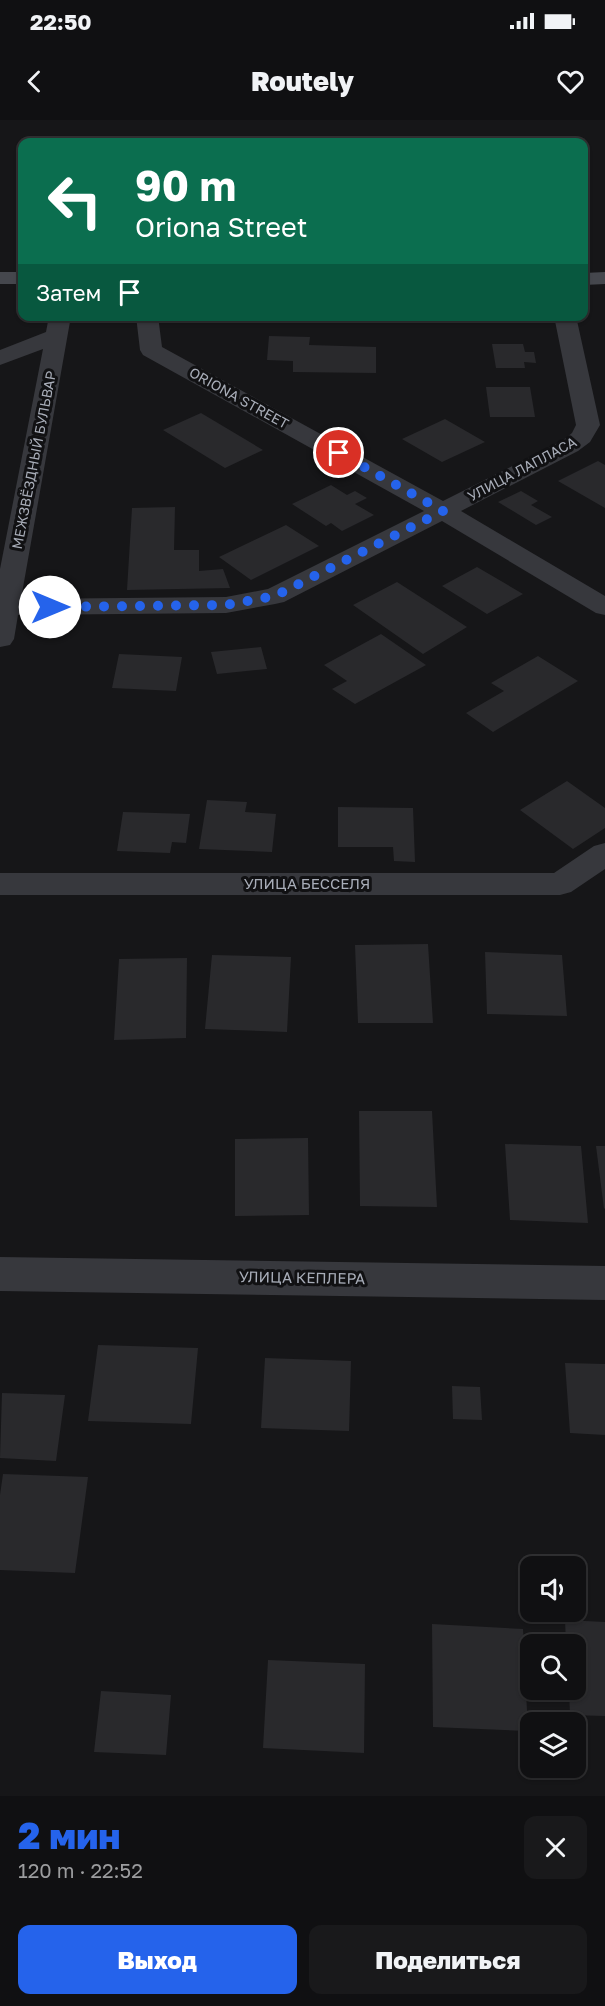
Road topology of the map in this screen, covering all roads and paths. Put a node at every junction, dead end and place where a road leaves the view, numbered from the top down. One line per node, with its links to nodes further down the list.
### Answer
1 (0, 278): 2 (main road)
2 (18, 278)
3 (588, 280): 4 (street)
4 (605, 280)
5 (148, 321): 9 (street, ORIONA STREET)
6 (566, 321): 9 (street, УЛИЦА ЛАПЛАСА)
7 (58, 326): 8 (street); 10 (street, МЕЖЗВЁЗДНЫЙ БУЛЬВАР)
8 (0, 358)
9 (443, 511): 10 (street, УЛИЦА ЛАПЛАСА); 11 (street, ORIONA STREET)
10 (3, 607): 12 (street, МЕЖЗВЁЗДНЫЙ БУЛЬВАР)
11 (605, 607)
12 (0, 639)
13 (605, 854): 14 (street, УЛИЦА БЕССЕЛЯ)
14 (0, 884)
15 (0, 1274): 16 (street, УЛИЦА КЕПЛЕРА)
16 (605, 1283)

